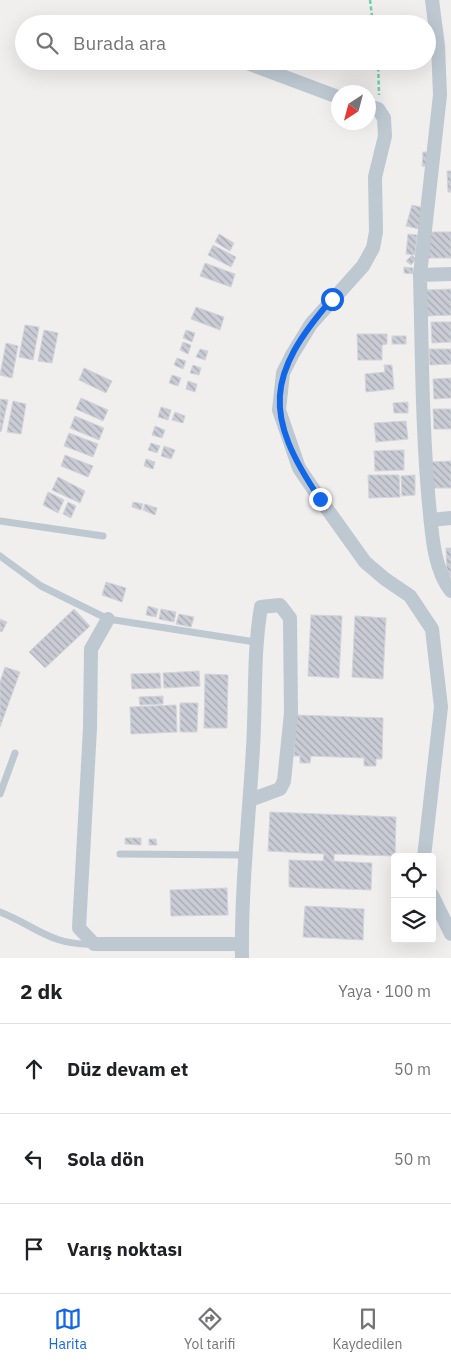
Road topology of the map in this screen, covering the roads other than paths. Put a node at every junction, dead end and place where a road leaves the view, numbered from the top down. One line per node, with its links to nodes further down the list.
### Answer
1 (432, 0): 2 (street)
2 (434, 15)
3 (436, 31): 6 (street)
4 (266, 70): 5 (street)
5 (331, 94)
6 (445, 94): 9 (street)
7 (376, 110): 21 (street)
8 (451, 274): 9 (street)
9 (420, 275): 11 (street)
10 (451, 518): 11 (street)
11 (431, 520): 15 (street)
12 (0, 521): 13 (lane)
13 (103, 536)
14 (0, 556): 16 (lane)
15 (451, 591)
16 (108, 618): 17 (lane); 27 (street)
17 (255, 642): 20 (street); 20 (street)
18 (15, 753): 19 (lane)
19 (0, 794)
20 (250, 800): 23 (street)
21 (424, 853)
22 (120, 854): 23 (lane)
23 (246, 856): 28 (street)
24 (433, 898): 26 (street)
25 (0, 912): 27 (lane)
26 (451, 934)
27 (94, 944): 28 (street)
28 (242, 944): 29 (street)
29 (242, 958)

